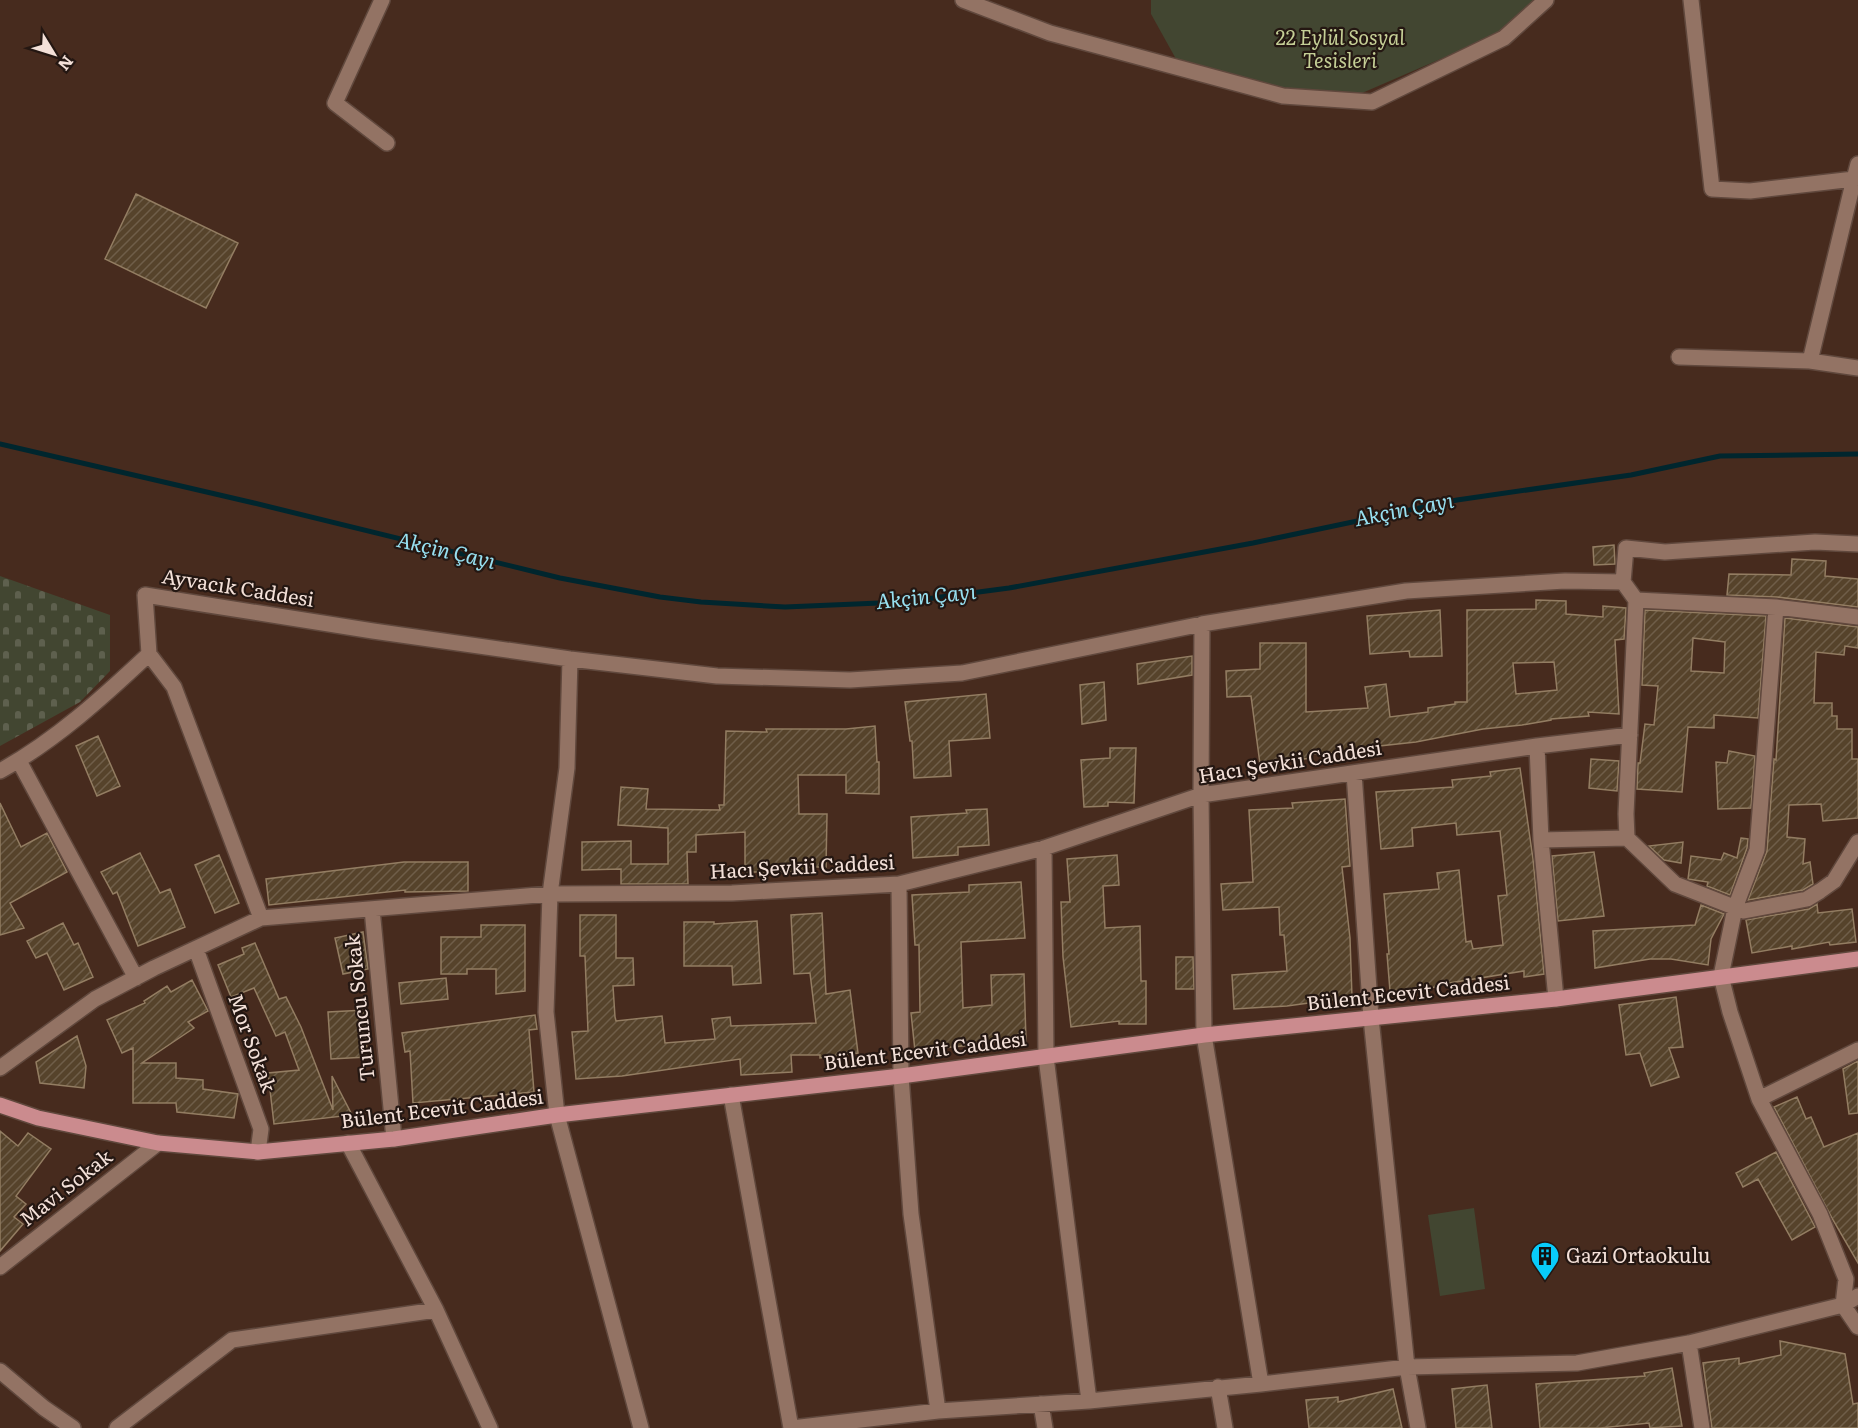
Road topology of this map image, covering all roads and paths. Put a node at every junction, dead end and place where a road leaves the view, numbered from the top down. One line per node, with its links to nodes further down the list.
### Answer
1 (382, 0): 5 (street)
2 (963, 0): 3 (street)
3 (1546, 0)
4 (1691, 0): 6 (street)
5 (387, 143)
6 (1856, 172): 8 (street)
7 (1679, 357): 8 (street)
8 (1810, 361): 9 (street)
9 (1858, 368)
10 (1858, 544): 11 (street)
11 (1623, 582): 12 (street); 15 (street)
12 (1636, 600): 13 (street); 18 (street)
13 (1776, 607): 14 (street); 30 (street)
14 (1858, 617)
15 (1202, 624): 17 (street); 23 (street)
16 (149, 654): 17 (street, Ayvacık Caddesi); 20 (street); 32 (street)
17 (570, 659): 29 (street)
18 (1630, 735): 19 (street, Hacı Şevkii Caddesi); 24 (street)
19 (1537, 746): 22 (street, Hacı Şevkii Caddesi); 25 (street)
20 (19, 761): 21 (street); 36 (street)
21 (0, 771)
22 (1354, 773): 23 (street, Hacı Şevkii Caddesi); 38 (street)
23 (1201, 795): 27 (street, Hacı Şevkii Caddesi); 39 (street)
24 (1627, 838): 25 (street); 30 (street)
25 (1541, 840): 37 (street)
26 (1858, 842): 30 (street)
27 (1044, 848): 28 (street, Hacı Şevkii Caddesi); 41 (street)
28 (899, 884): 29 (street, Hacı Şevkii Caddesi); 43 (street)
29 (550, 894): 31 (street, Hacı Şevkii Caddesi); 47 (street)
30 (1735, 908): 35 (street)
31 (372, 909): 32 (street, Hacı Şevkii Caddesi); 48 (street, Turuncu Sokak)
32 (261, 918): 33 (street, Hacı Şevkii Caddesi)
33 (196, 949): 36 (street, Hacı Şevkii Caddesi); 51 (street, Mor Sokak)
34 (1858, 959): 35 (main road, Bülent Ecevit Caddesi)
35 (1721, 976): 37 (main road, Bülent Ecevit Caddesi); 45 (street)
36 (135, 978): 42 (street, Hacı Şevkii Caddesi)
37 (1556, 999): 38 (main road, Bülent Ecevit Caddesi)
38 (1371, 1018): 39 (main road, Bülent Ecevit Caddesi); 58 (street)
39 (1204, 1035): 41 (main road, Bülent Ecevit Caddesi); 60 (street)
40 (1858, 1050): 45 (street)
41 (1046, 1058): 43 (main road, Bülent Ecevit Caddesi); 62 (street)
42 (0, 1068)
43 (901, 1076): 44 (main road, Bülent Ecevit Caddesi); 64 (street)
44 (731, 1095): 47 (main road, Bülent Ecevit Caddesi); 69 (street)
45 (1759, 1099): 54 (street)
46 (0, 1105): 49 (main road, Bülent Ecevit Caddesi)
47 (557, 1116): 48 (main road, Bülent Ecevit Caddesi); 68 (street)
48 (394, 1139): 50 (main road, Bülent Ecevit Caddesi)
49 (158, 1143): 51 (main road, Bülent Ecevit Caddesi); 52 (street, Mavi Sokak)
50 (348, 1143): 51 (main road, Bülent Ecevit Caddesi); 55 (street)
51 (258, 1152)
52 (0, 1267)
53 (1858, 1296): 54 (street)
54 (1843, 1305): 56 (street); 57 (street)
55 (436, 1310): 66 (street); 67 (street)
56 (1858, 1328)
57 (1689, 1344): 58 (street); 73 (street)
58 (1407, 1367): 60 (street); 72 (street)
59 (0, 1371): 65 (street)
60 (1261, 1384): 61 (street)
61 (1218, 1387): 62 (street); 71 (street)
62 (1089, 1401): 63 (street)
63 (1041, 1404): 64 (street); 70 (street)
64 (939, 1411): 69 (street)
65 (73, 1428)
66 (117, 1428)
67 (489, 1428)
68 (641, 1428)
69 (791, 1428)
70 (1045, 1428)
71 (1225, 1428)
72 (1418, 1428)
73 (1702, 1428)

